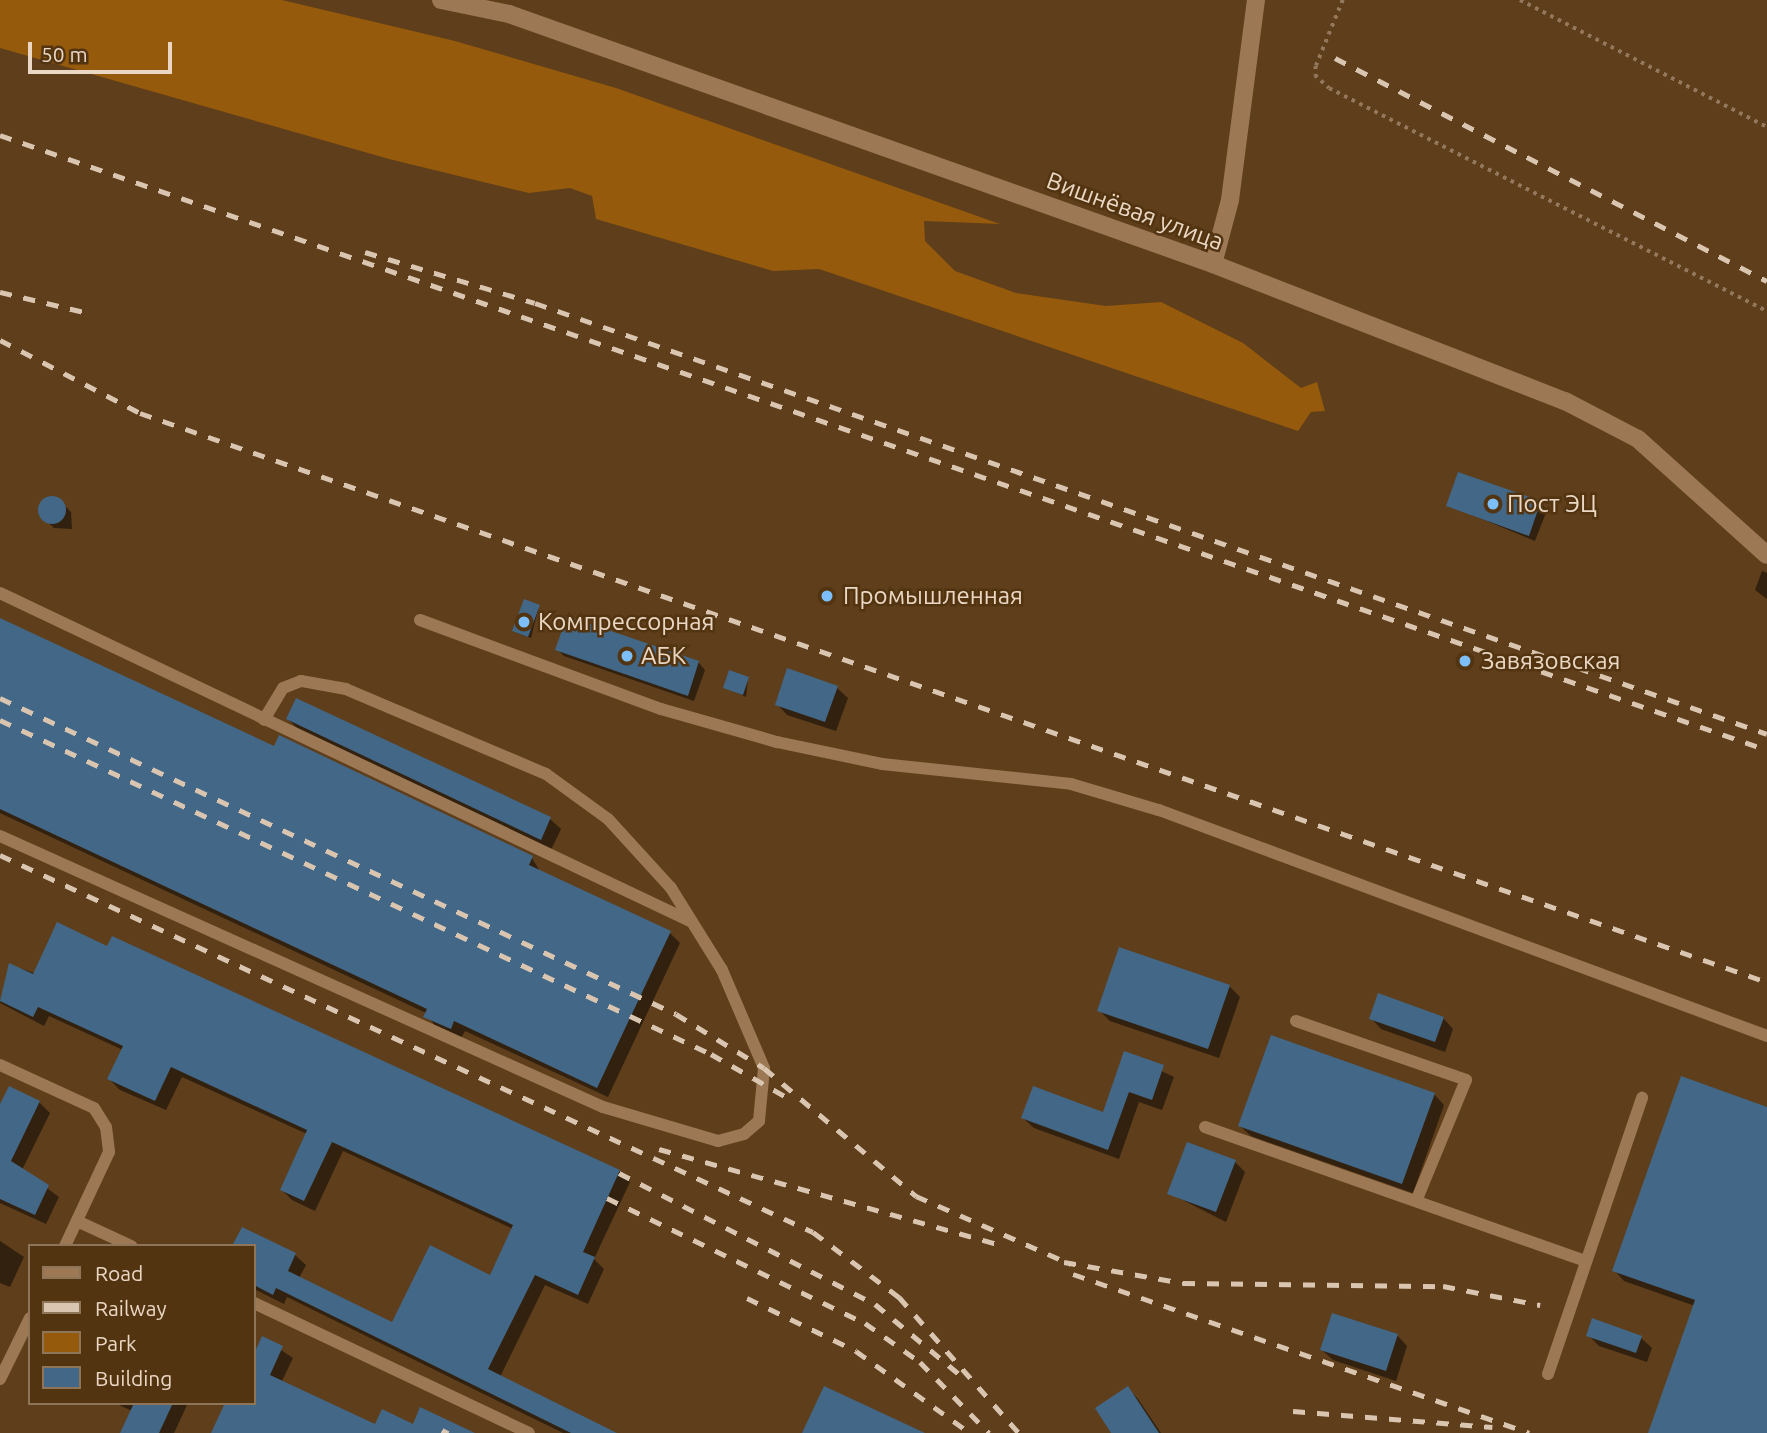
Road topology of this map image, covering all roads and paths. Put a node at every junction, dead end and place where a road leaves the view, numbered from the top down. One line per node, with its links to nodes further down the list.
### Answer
1 (441, 0): 6 (street, Вишнёвая улица)
2 (1256, 0): 6 (street)
3 (1343, 0): 7 (path)
4 (1520, 0): 5 (path)
5 (1767, 127)
6 (1213, 264): 8 (street, Вишнёвая улица)
7 (1767, 312)
8 (1767, 555)
9 (0, 593): 11 (lane)
10 (420, 620): 15 (lane)
11 (264, 720): 13 (lane); 13 (lane)
12 (0, 836): 13 (lane)
13 (694, 923)
14 (1296, 1021): 19 (lane)
15 (1767, 1035)
16 (0, 1065): 20 (lane)
17 (1643, 1098): 23 (lane)
18 (1205, 1127): 19 (lane)
19 (1417, 1199): 23 (lane)
20 (77, 1221): 21 (lane); 22 (lane)
21 (66, 1244)
22 (127, 1244)
23 (1585, 1261): 26 (lane)
24 (256, 1304): 28 (lane)
25 (28, 1322): 27 (lane)
26 (1548, 1374)
27 (0, 1378)
28 (529, 1433)

